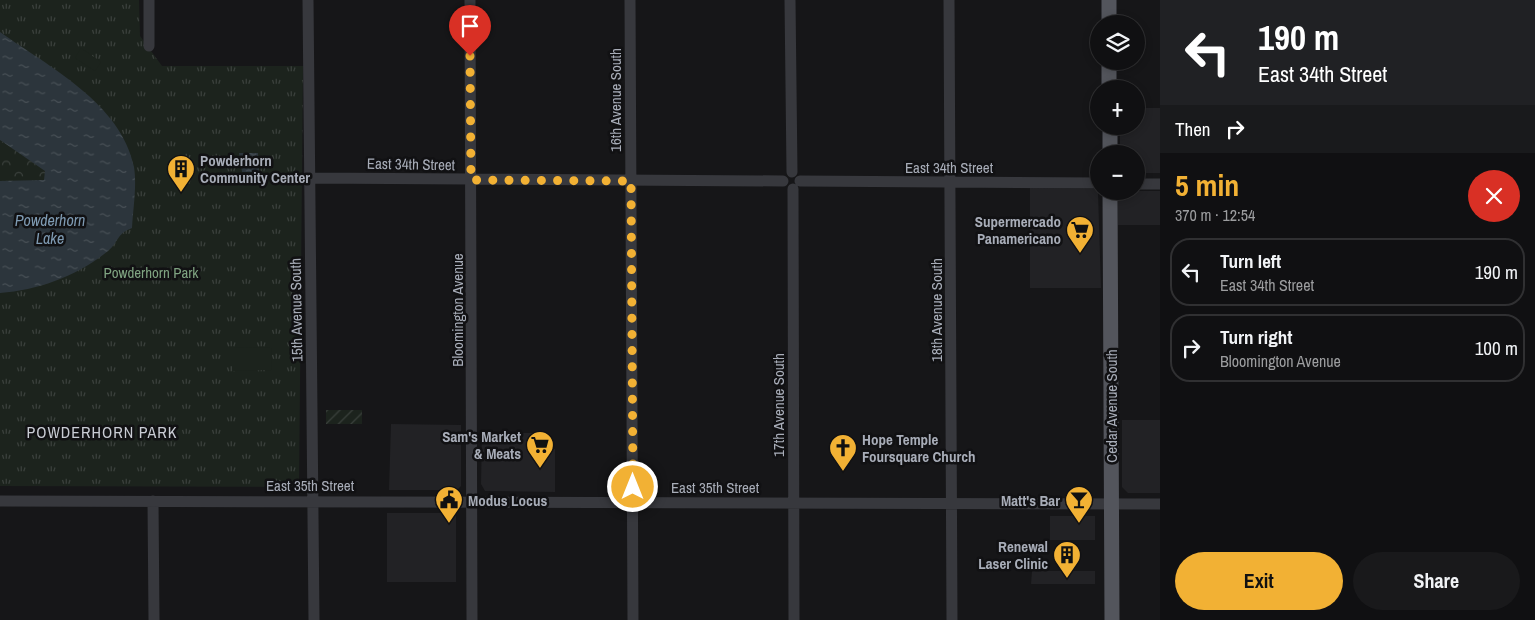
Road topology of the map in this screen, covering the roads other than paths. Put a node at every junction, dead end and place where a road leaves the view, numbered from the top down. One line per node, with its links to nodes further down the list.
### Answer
1 (149, 0): 9 (street)
2 (308, 0): 10 (street, 15th Avenue South)
3 (470, 0): 11 (street, Bloomington Avenue)
4 (630, 0): 12 (street, 16th Avenue South)
5 (790, 0): 13 (street, 17th Avenue South)
6 (949, 0): 14 (street, 18th Avenue South)
7 (1109, 0): 8 (main road)
8 (1109, 15)
9 (150, 46)
10 (309, 178): 11 (street, East 34th Street); 19 (street, 15th Avenue South)
11 (471, 180): 12 (street, East 34th Street); 22 (street, Bloomington Avenue)
12 (631, 181): 13 (street, East 34th Street); 23 (street, 16th Avenue South)
13 (795, 181): 14 (street, East 34th Street); 24 (street, 17th Avenue South)
14 (951, 182): 15 (street, East 34th Street); 25 (street, 18th Avenue South)
15 (1090, 183)
16 (1145, 184): 17 (street)
17 (1160, 184)
18 (1110, 200): 26 (main road, Cedar Avenue South)
19 (313, 500): 21 (street, East 35th Street); 22 (street, East 35th Street); 29 (street, 15th Avenue South)
20 (0, 501): 21 (street, East 35th Street)
21 (153, 501): 28 (street)
22 (473, 502): 23 (street, East 35th Street); 30 (street, Bloomington Avenue)
23 (633, 502): 24 (street, East 35th Street); 31 (street, 16th Avenue South)
24 (794, 502): 25 (street, East 35th Street); 32 (street, 17th Avenue South)
25 (952, 502): 26 (street, East 35th Street); 33 (street, 18th Avenue South)
26 (1112, 504): 27 (street, East 35th Street); 34 (main road, Cedar Avenue South)
27 (1160, 504)
28 (154, 620)
29 (314, 620)
30 (472, 620)
31 (634, 620)
32 (794, 620)
33 (952, 620)
34 (1112, 620)

